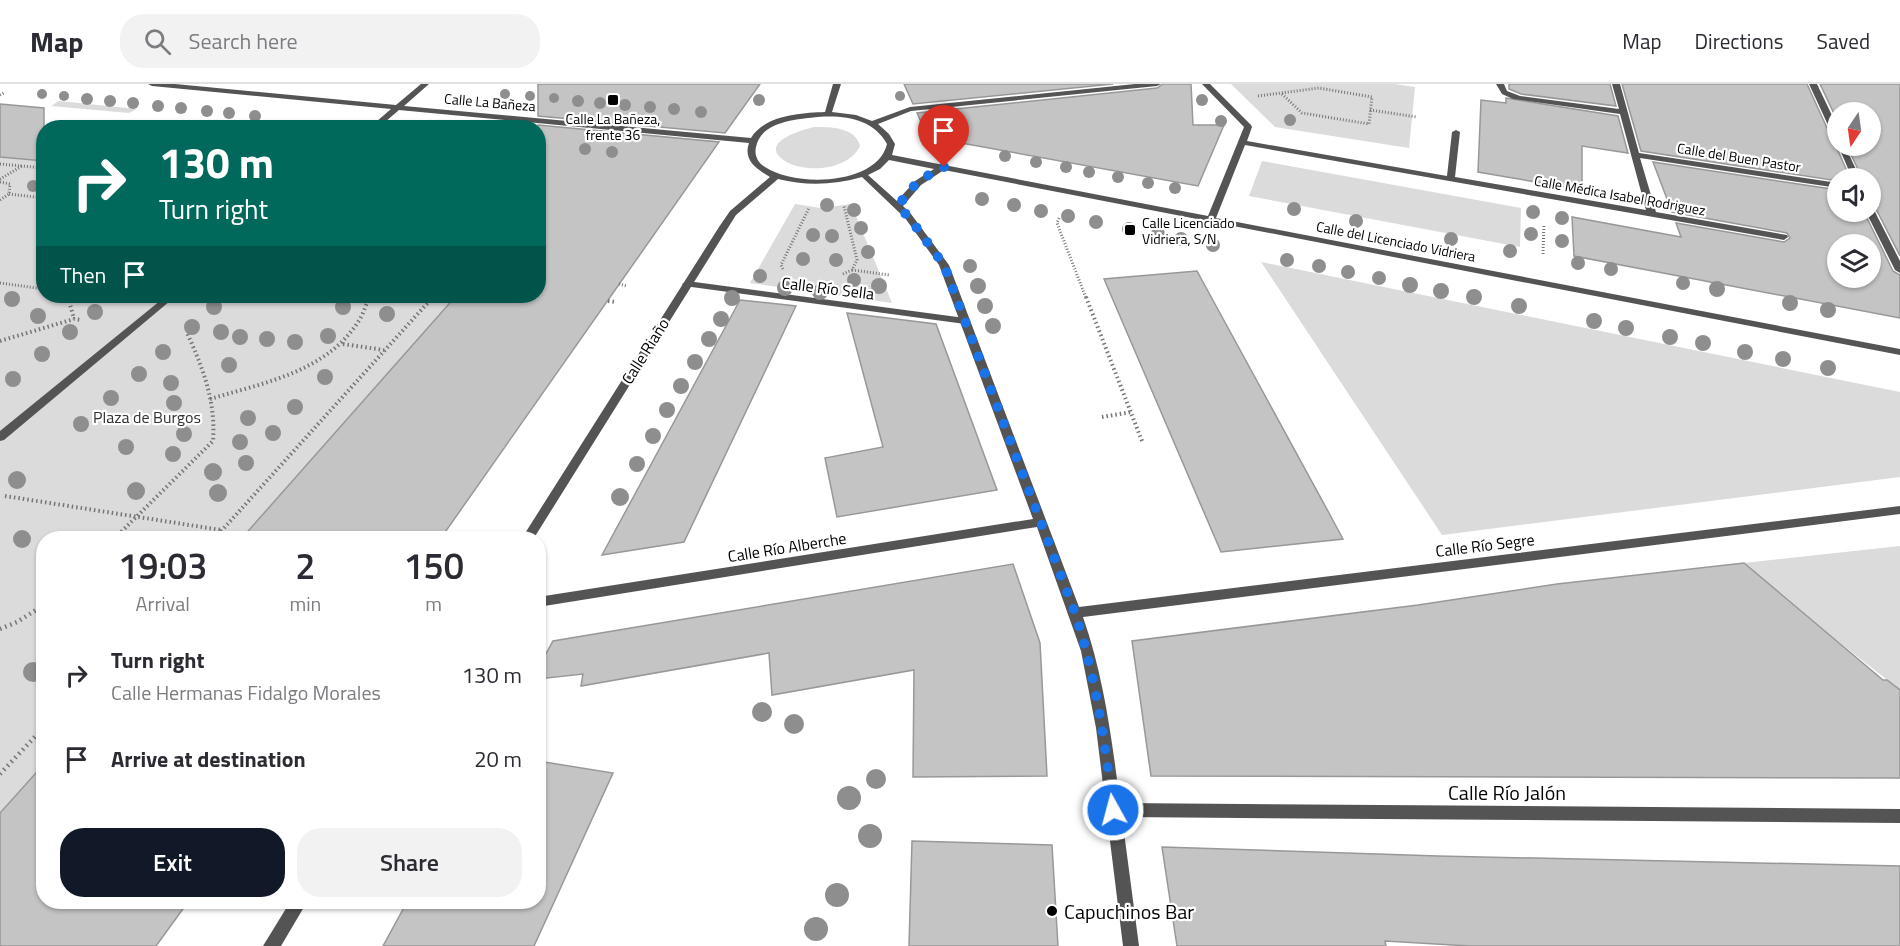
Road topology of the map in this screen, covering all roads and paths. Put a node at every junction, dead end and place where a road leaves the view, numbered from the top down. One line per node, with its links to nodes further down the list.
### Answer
1 (152, 84): 13 (street, Calle La Bañeza)
2 (425, 84): 13 (street)
3 (837, 84): 16 (street)
4 (1157, 84): 22 (street)
5 (1206, 84): 25 (street)
6 (1616, 84): 15 (street)
7 (1813, 84): 17 (street)
8 (1500, 86): 15 (street)
9 (4, 93): 11 (path)
10 (1281, 93): 12 (path); 14 (path); 14 (path)
11 (0, 95)
12 (1250, 98)
13 (397, 107): 19 (street); 20 (street, Calle La Bañeza)
14 (1371, 110): 18 (path)
15 (1624, 112): 26 (street)
16 (828, 114): 22 (street); 24 (street)
17 (1827, 114)
18 (1417, 117)
19 (382, 120)
20 (533, 120)
21 (546, 121): 24 (street, Calle La Bañeza)
22 (873, 123): 27 (street)
23 (1456, 132): 34 (street)
24 (753, 141): 33 (street)
25 (1241, 142): 34 (street, Calle Médica Isabel Rodriguez); 44 (street)
26 (1636, 155): 36 (street, Calle del Buen Pastor); 43 (street)
27 (887, 157): 31 (street, Calle del Licenciado Vidriera); 32 (street)
28 (0, 164): 29 (path)
29 (22, 166): 30 (path); 35 (path)
30 (36, 167)
31 (944, 167): 42 (street); 44 (street, Calle del Licenciado Vidriera)
32 (862, 174): 33 (street); 42 (street)
33 (776, 176): 59 (street, Calle Riaño)
34 (1451, 179): 43 (street, Calle Médica Isabel Rodriguez)
35 (0, 181): 37 (path)
36 (1827, 184)
37 (9, 195): 38 (path); 39 (path)
38 (36, 197)
39 (0, 200)
40 (842, 201): 51 (path)
41 (812, 202): 53 (path)
42 (898, 207): 69 (street)
43 (1652, 215): 48 (street, Calle Médica Isabel Rodriguez)
44 (1211, 219): 74 (street, Calle del Licenciado Vidriera)
45 (1544, 221): 49 (path)
46 (1877, 222): 50 (street)
47 (1057, 223): 76 (path)
48 (1784, 237)
49 (1543, 254)
50 (1897, 259): 52 (street)
51 (852, 270): 54 (path); 55 (path)
52 (1900, 270)
53 (784, 271)
54 (842, 274)
55 (889, 275)
56 (0, 283): 60 (path)
57 (619, 284): 58 (path)
58 (627, 285)
59 (687, 285): 69 (street, Calle Río Sella); 86 (street, Calle Riaño)
60 (36, 288)
61 (608, 301): 62 (path)
62 (615, 302)
63 (70, 303): 67 (path)
64 (163, 303): 78 (street)
65 (366, 303): 72 (path)
66 (428, 303): 73 (path)
67 (74, 319): 68 (path); 71 (path)
68 (82, 320)
69 (965, 321): 83 (street)
70 (187, 333): 75 (path)
71 (0, 341)
72 (343, 344): 73 (path); 75 (path)
73 (385, 350): 84 (path)
74 (1900, 352)
75 (210, 399): 82 (path)
76 (1131, 412): 77 (path); 79 (path)
77 (1102, 417)
78 (0, 437)
79 (1142, 441)
80 (5, 496): 82 (path)
81 (1900, 510): 89 (street, Calle Río Segre)
82 (138, 516): 84 (path); 85 (path)
83 (1040, 522): 87 (street, Calle Río Alberche); 89 (street)
84 (222, 530)
85 (122, 531)
86 (532, 531)
87 (546, 601)
88 (36, 610): 90 (path)
89 (1075, 613): 93 (street)
90 (0, 629)
91 (36, 736): 92 (path)
92 (0, 774)
93 (1113, 810): 94 (street, Calle Río Jalón); 97 (street)
94 (1900, 816)
95 (295, 909): 96 (street)
96 (271, 946)
97 (1131, 946)

